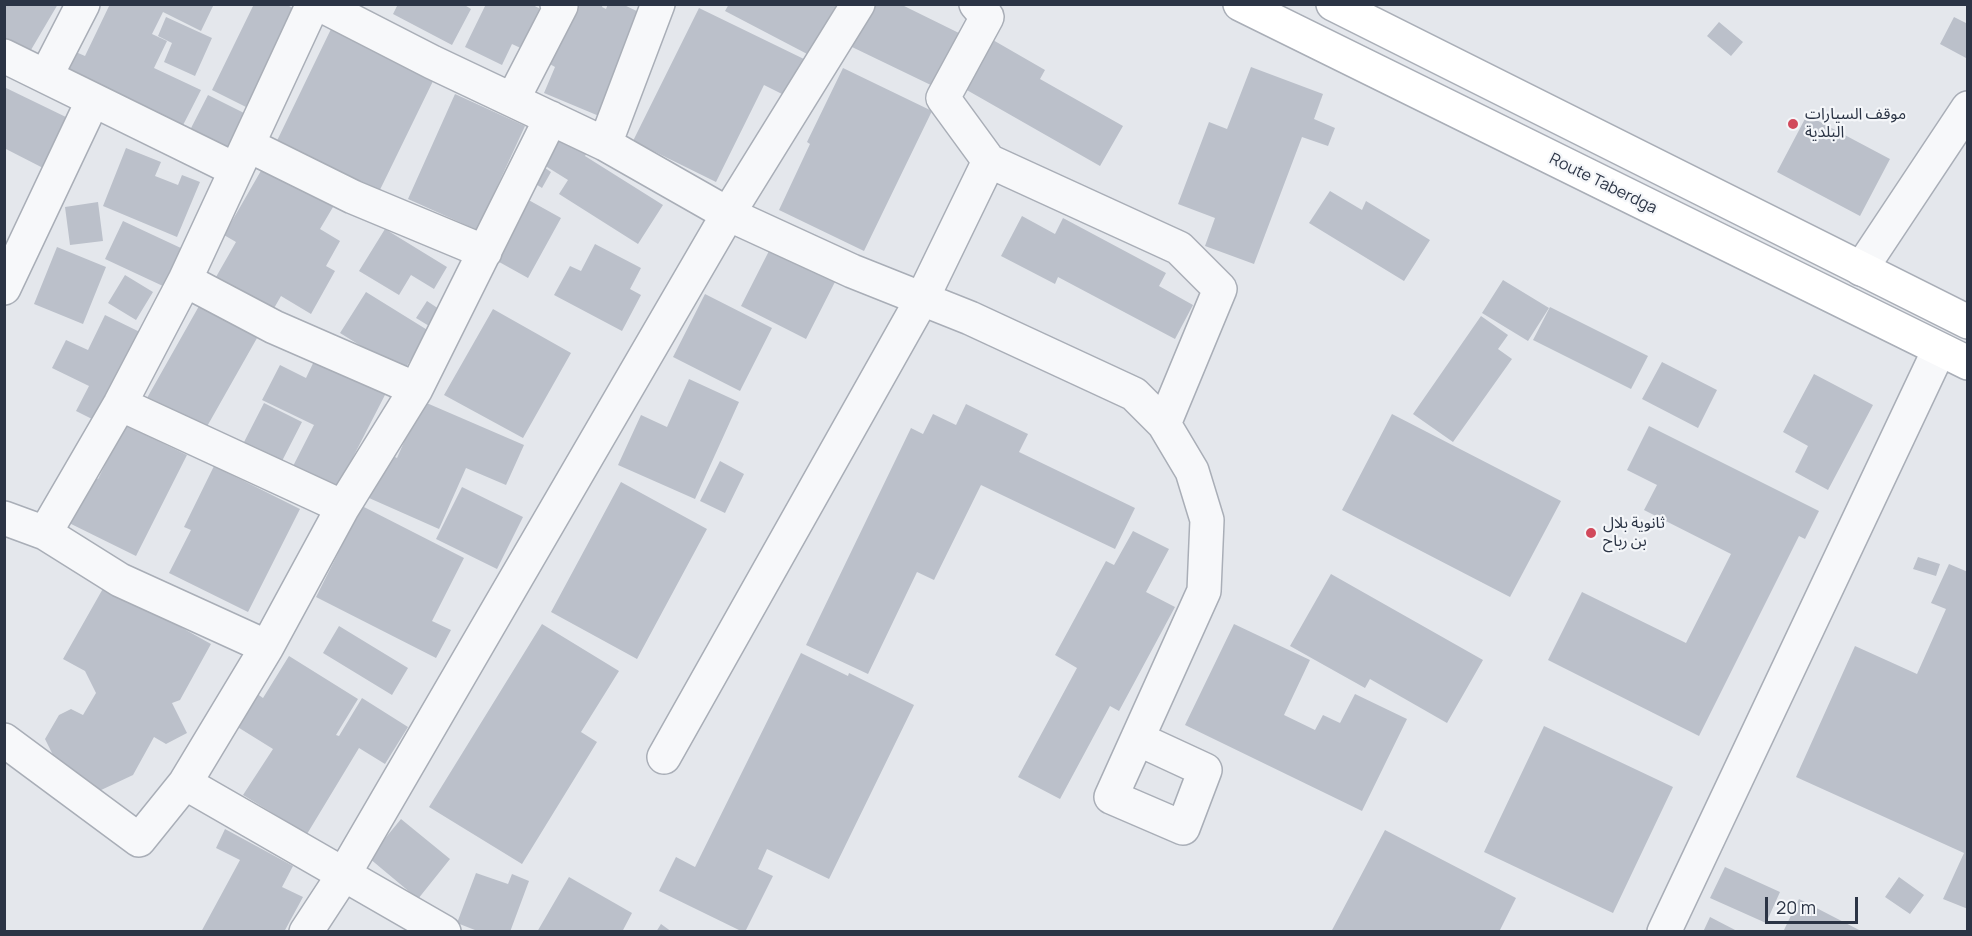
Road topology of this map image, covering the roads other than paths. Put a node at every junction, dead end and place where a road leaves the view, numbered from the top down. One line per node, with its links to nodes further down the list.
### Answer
1 (83, 4): 12 (street)
2 (313, 4): 18 (street)
3 (319, 4): 10 (street)
4 (557, 4): 13 (street)
5 (658, 4): 17 (street)
6 (858, 4): 20 (street)
7 (976, 4): 19 (street)
8 (1240, 4): 27 (main road, Route Taberdga)
9 (1333, 4): 22 (main road)
10 (354, 12): 13 (street)
11 (4, 57): 12 (street)
12 (46, 76): 14 (street)
13 (513, 99): 16 (street)
14 (93, 100): 18 (street); 24 (street)
15 (1968, 108): 22 (street)
16 (551, 118): 17 (street); 21 (street)
17 (605, 144): 20 (street)
18 (242, 158): 21 (street); 23 (street)
19 (989, 161): 25 (street); 30 (street)
20 (728, 214): 25 (street); 39 (street)
21 (485, 252): 28 (street)
22 (1861, 268): 26 (main road)
23 (185, 280): 28 (street); 29 (street)
24 (5, 285)
25 (922, 298): 30 (street); 37 (street)
26 (1968, 322)
27 (1953, 356): 42 (street)
28 (416, 389): 31 (street)
29 (120, 404): 31 (street); 33 (street)
30 (1164, 424): 35 (street)
31 (343, 507): 34 (street)
32 (4, 518): 33 (street)
33 (45, 533): 34 (street)
34 (267, 647): 38 (street)
35 (1138, 739)
36 (4, 740): 38 (street)
37 (664, 757)
38 (185, 783): 39 (street)
39 (344, 874): 40 (street); 41 (street)
40 (306, 932)
41 (444, 932)
42 (1664, 932)

